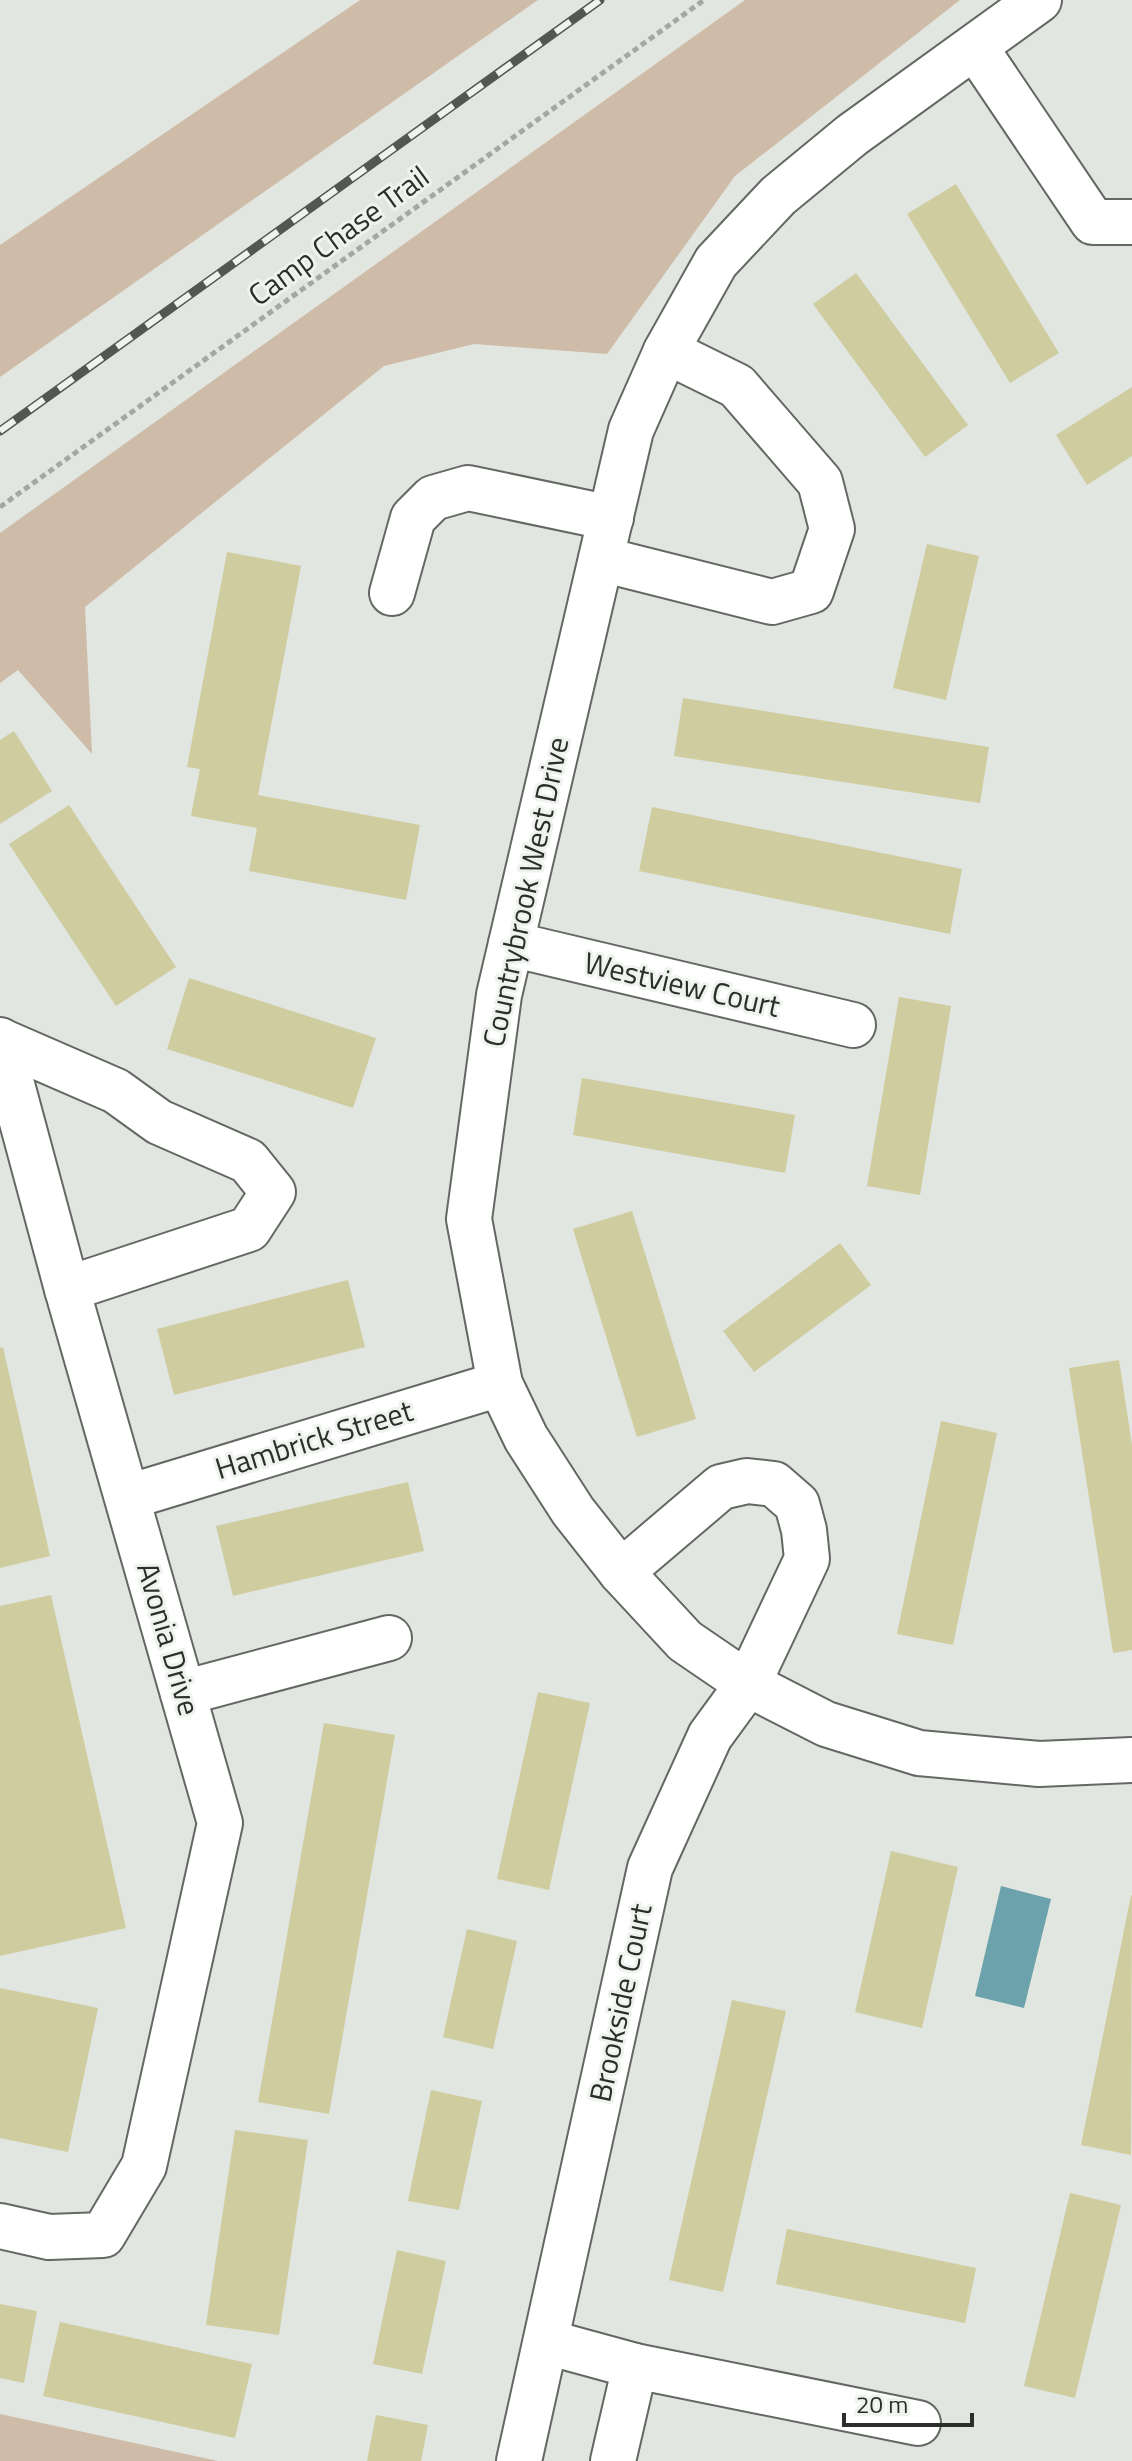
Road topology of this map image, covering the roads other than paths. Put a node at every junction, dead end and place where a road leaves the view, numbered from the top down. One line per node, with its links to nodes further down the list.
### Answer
1 (1039, 0): 2 (street, Countrybrook West Drive)
2 (975, 47): 3 (street); 4 (street, Countrybrook West Drive)
3 (1132, 222)
4 (666, 351): 5 (street, Countrybrook West Drive); 6 (street)
5 (611, 518): 6 (street, Countrybrook West Drive); 7 (street)
6 (601, 559): 8 (street, Countrybrook West Drive)
7 (392, 593)
8 (511, 944): 9 (street, Westview Court); 12 (street, Countrybrook West Drive)
9 (853, 1025)
10 (0, 1040): 11 (street, Avonia Drive); 11 (street)
11 (67, 1289): 13 (street, Avonia Drive)
12 (500, 1384): 13 (street, Hambrick Street); 14 (street, Countrybrook West Drive)
13 (128, 1497): 17 (street, Avonia Drive)
14 (621, 1572): 16 (street, Countrybrook West Drive); 16 (street, Brookside Court)
15 (389, 1638): 17 (street)
16 (748, 1684): 18 (street, Countrybrook West Drive); 20 (street, Brookside Court)
17 (183, 1693): 19 (street, Avonia Drive)
18 (1132, 1760)
19 (0, 2226)
20 (547, 2342): 21 (street); 23 (street, Brookside Court)
21 (635, 2366): 22 (street); 24 (street)
22 (918, 2423)
23 (519, 2461)
24 (613, 2461)

